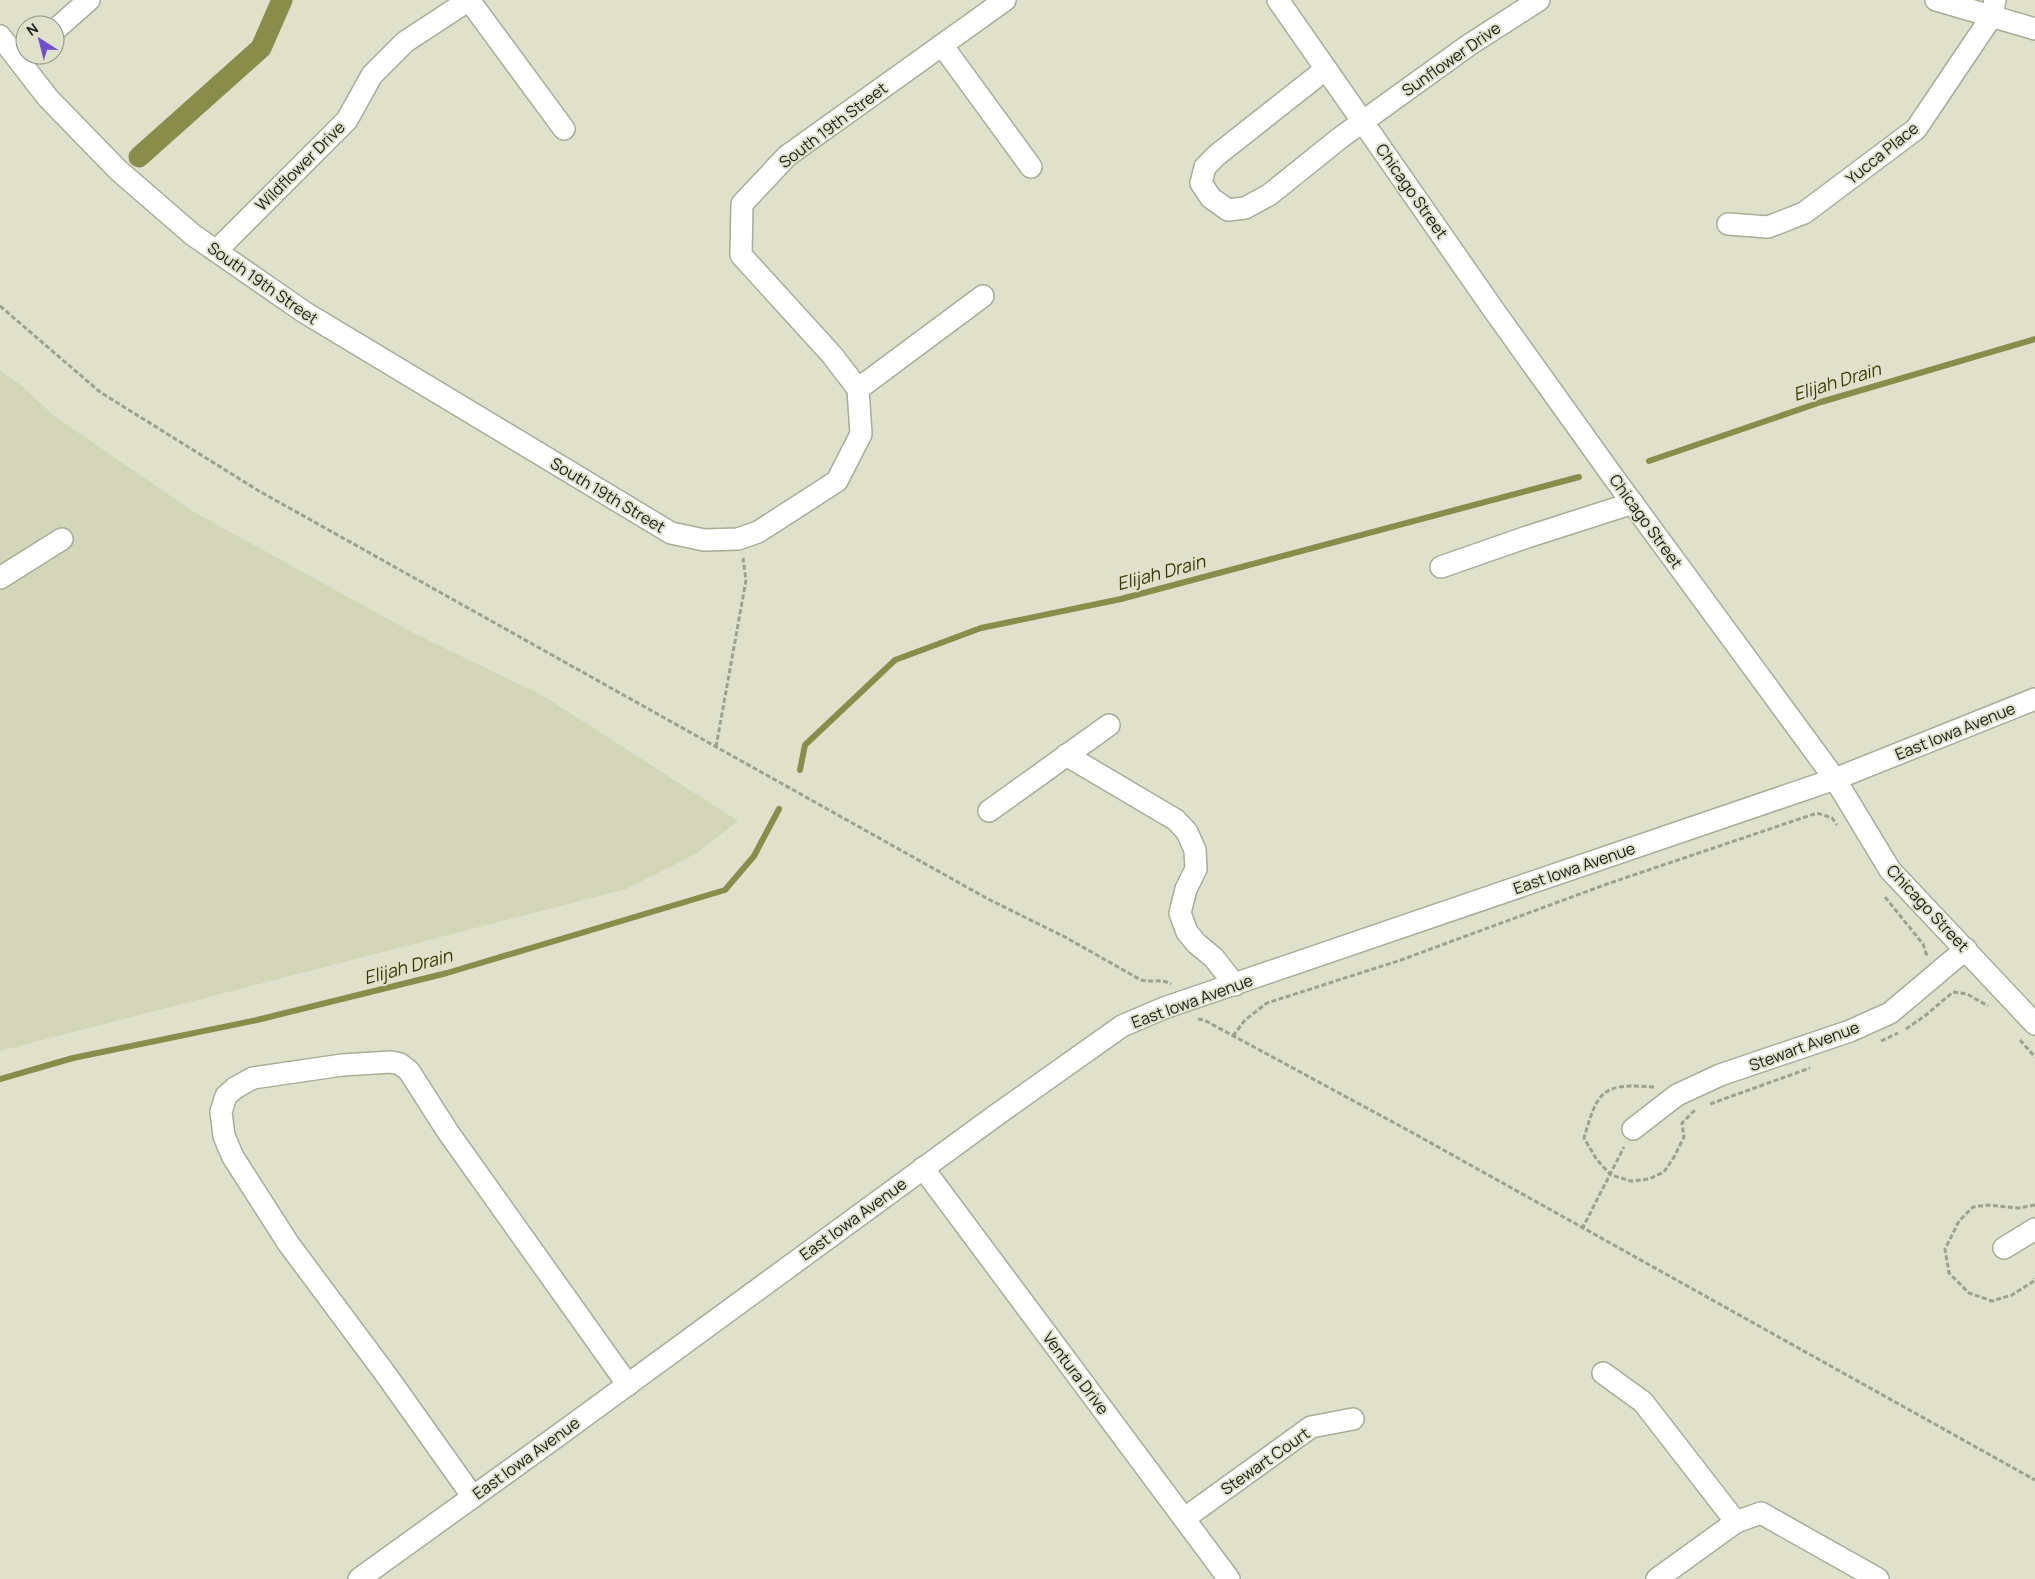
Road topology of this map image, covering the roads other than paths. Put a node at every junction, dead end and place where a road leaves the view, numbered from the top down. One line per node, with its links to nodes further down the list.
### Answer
1 (89, 0): 8 (street)
2 (469, 0): 16 (street); 19 (street, Wildflower Drive)
3 (1005, 0): 11 (street, South 19th Street)
4 (1278, 0): 14 (street, Chicago Street)
5 (1540, 0): 15 (street, Sunflower Drive)
6 (1936, 0): 7 (street)
7 (1993, 8): 9 (street); 18 (street, Yucca Place)
8 (65, 21)
9 (2035, 29)
10 (0, 36): 12 (street, South 19th Street)
11 (942, 45): 17 (street); 21 (street, South 19th Street)
12 (15, 50)
13 (27, 65): 19 (street, South 19th Street)
14 (1326, 69): 15 (street, Chicago Street); 15 (street, Sunflower Drive)
15 (1364, 121): 22 (street, Chicago Street)
16 (564, 129)
17 (1031, 167)
18 (1728, 224)
19 (216, 251): 21 (street, South 19th Street)
20 (983, 296): 21 (street)
21 (858, 389)
22 (1633, 503): 24 (street); 29 (street, Chicago Street)
23 (62, 539): 25 (street)
24 (1441, 568)
25 (0, 578)
26 (2035, 699): 29 (street, East Iowa Avenue)
27 (1109, 724): 28 (street)
28 (1066, 755): 30 (street); 32 (street)
29 (1835, 779): 31 (street, Chicago Street); 32 (street, East Iowa Avenue)
30 (989, 811)
31 (1966, 950): 33 (street, Chicago Street); 34 (street, Stewart Avenue)
32 (1235, 985): 35 (street, East Iowa Avenue)
33 (2035, 1024)
34 (1633, 1130)
35 (923, 1168): 39 (street, East Iowa Avenue); 42 (street, Ventura Drive)
36 (2035, 1229): 37 (street)
37 (2004, 1248)
38 (1603, 1373): 43 (street)
39 (628, 1385): 41 (street, East Iowa Avenue); 41 (street)
40 (1353, 1419): 42 (street, Stewart Court)
41 (473, 1497): 44 (street, East Iowa Avenue)
42 (1184, 1518): 45 (street, Ventura Drive)
43 (1736, 1522): 46 (street); 47 (street)
44 (359, 1579)
45 (1229, 1579)
46 (1657, 1579)
47 (1878, 1579)

